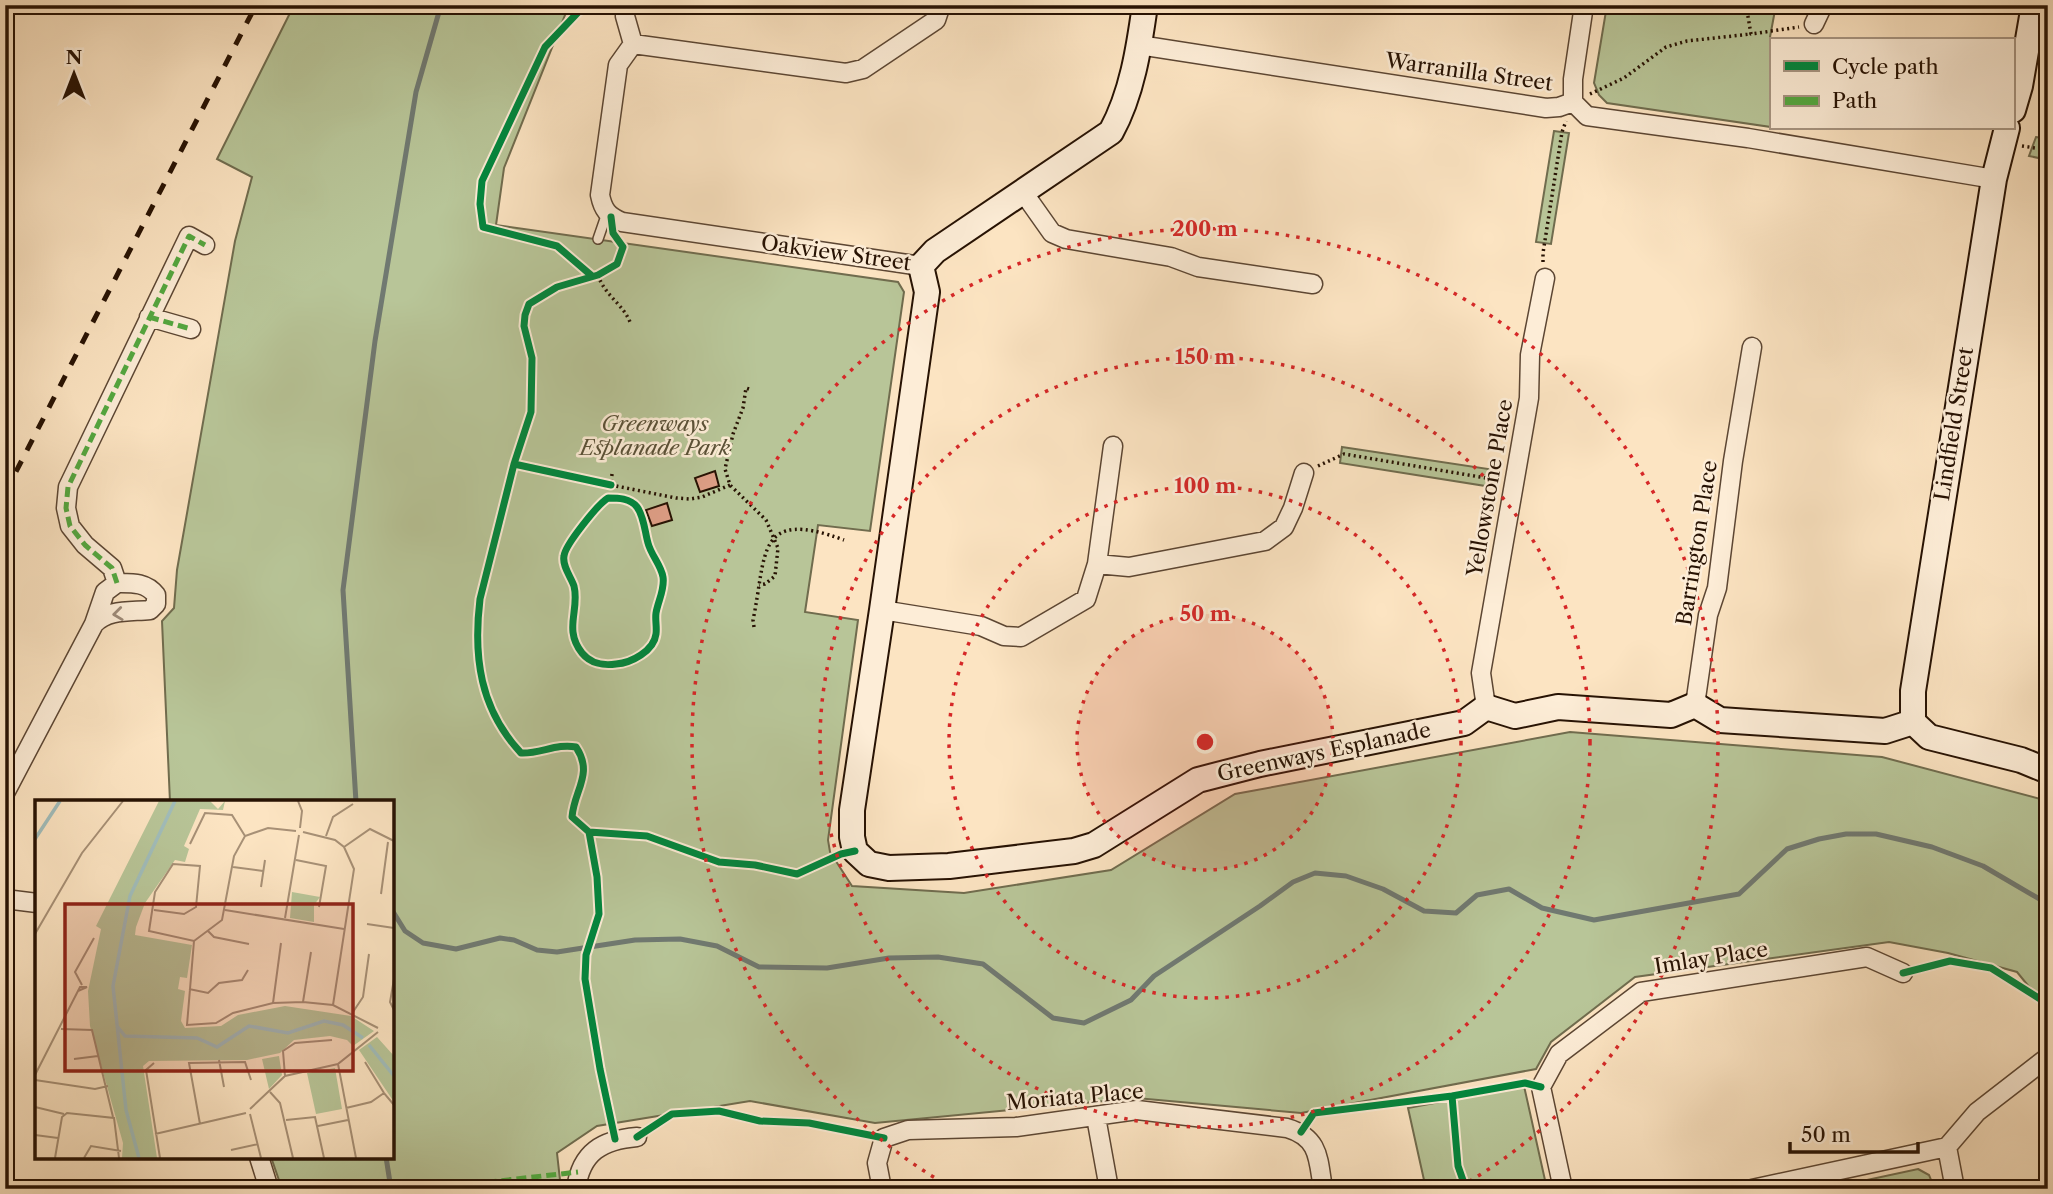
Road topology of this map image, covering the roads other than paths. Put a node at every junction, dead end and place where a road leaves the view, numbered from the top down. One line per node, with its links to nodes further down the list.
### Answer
1 (626, 5): 8 (street)
2 (941, 5): 8 (street)
3 (1146, 5): 9 (street, Oakview Street)
4 (1584, 5): 10 (street)
5 (1823, 5): 7 (street)
6 (2034, 5): 11 (street)
7 (1814, 24)
8 (633, 44): 15 (street)
9 (1139, 45): 10 (street, Warranilla Street); 14 (street, Oakview Street)
10 (1573, 102): 13 (street, Warranilla Street)
11 (2014, 107)
12 (2006, 130): 13 (street, Lindfield Street)
13 (1994, 179): 32 (street, Lindfield Street)
14 (1023, 192): 18 (street, Oakview Street); 20 (street)
15 (607, 213): 16 (lane); 18 (street, Oakview Street)
16 (598, 239)
17 (205, 245): 21 (street)
18 (921, 266): 28 (street, Greenways Esplanade)
19 (1545, 278): 31 (street, Yellowstone Place)
20 (1313, 284)
21 (149, 317): 22 (street); 27 (street)
22 (191, 329)
23 (1752, 347): 30 (street, Barrington Place)
24 (1113, 446): 26 (street)
25 (1304, 474): 26 (street)
26 (1097, 564): 28 (street)
27 (117, 583): 29 (street); 29 (street, one-way to 29)
28 (882, 610): 31 (street, Greenways Esplanade)
29 (94, 624): 34 (street)
30 (1695, 705): 31 (street); 32 (street)
31 (1486, 707)
32 (1913, 722): 33 (street)
33 (2048, 771)
34 (5, 793)
35 (5, 899): 36 (street)
36 (35, 904)
37 (1903, 973): 48 (street, Imlay Place)
38 (2048, 1057): 41 (street)
39 (1097, 1117): 45 (street, Moriata Place); 46 (street); 47 (street, Moriata Place)
40 (637, 1137): 44 (street)
41 (1947, 1147): 49 (street); 50 (street)
42 (260, 1159): 43 (street)
43 (270, 1189)
44 (576, 1189)
45 (882, 1189)
46 (1110, 1189)
47 (1323, 1189)
48 (1563, 1189)
49 (1752, 1189)
50 (1955, 1189)

